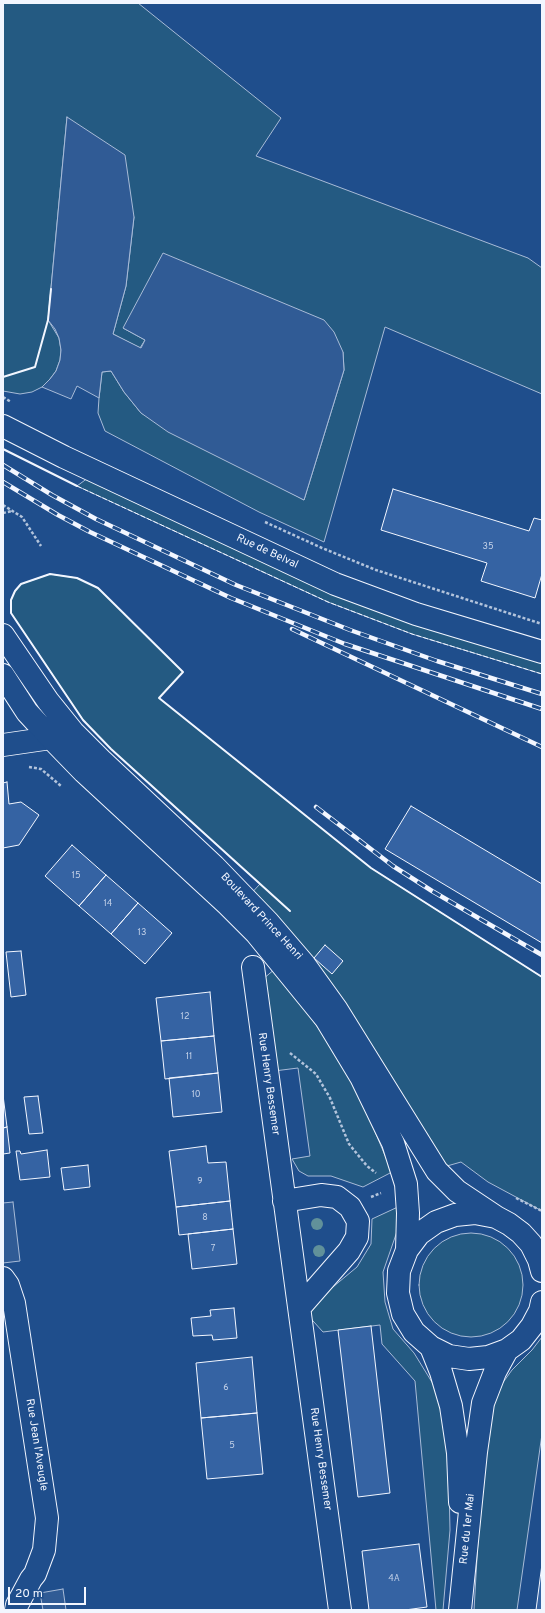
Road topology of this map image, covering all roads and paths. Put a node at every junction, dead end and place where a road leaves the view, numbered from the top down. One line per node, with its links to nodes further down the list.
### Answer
1 (3, 426): 9 (main road, Rue de Belval)
2 (3, 505): 3 (path)
3 (13, 511): 4 (path); 6 (path)
4 (3, 513)
5 (261, 520): 7 (path)
6 (41, 546)
7 (542, 624)
8 (3, 635): 17 (main road, Boulevard Prince Henri)
9 (542, 652)
10 (3, 675): 11 (main road, Boulevard Prince Henri)
11 (51, 738): 12 (main road); 19 (main road, Boulevard Prince Henri)
12 (3, 745)
13 (253, 967): 14 (main road, Rue Henry Bessemer)
14 (261, 1034): 15 (path); 16 (main road, Rue Henry Bessemer)
15 (378, 1175)
16 (284, 1201): 22 (main road, Rue Henry Bessemer); 22 (main road)
17 (496, 1217): 18 (main road, Boulevard Prince Henri); 19 (main road)
18 (536, 1245): 20 (main road, Boulevard Prince Henri)
19 (407, 1250): 24 (main road)
20 (542, 1270)
21 (3, 1278): 27 (main road, Rue Jean l'Aveugle)
22 (300, 1307): 28 (main road, Rue Henry Bessemer)
23 (541, 1308): 25 (main road)
24 (431, 1347): 25 (main road); 26 (main road, Rue du 1er Mai)
25 (507, 1350): 26 (main road, Rue du 1er Mai)
26 (463, 1576): 29 (main road)
27 (16, 1610)
28 (340, 1610)
29 (460, 1610)

